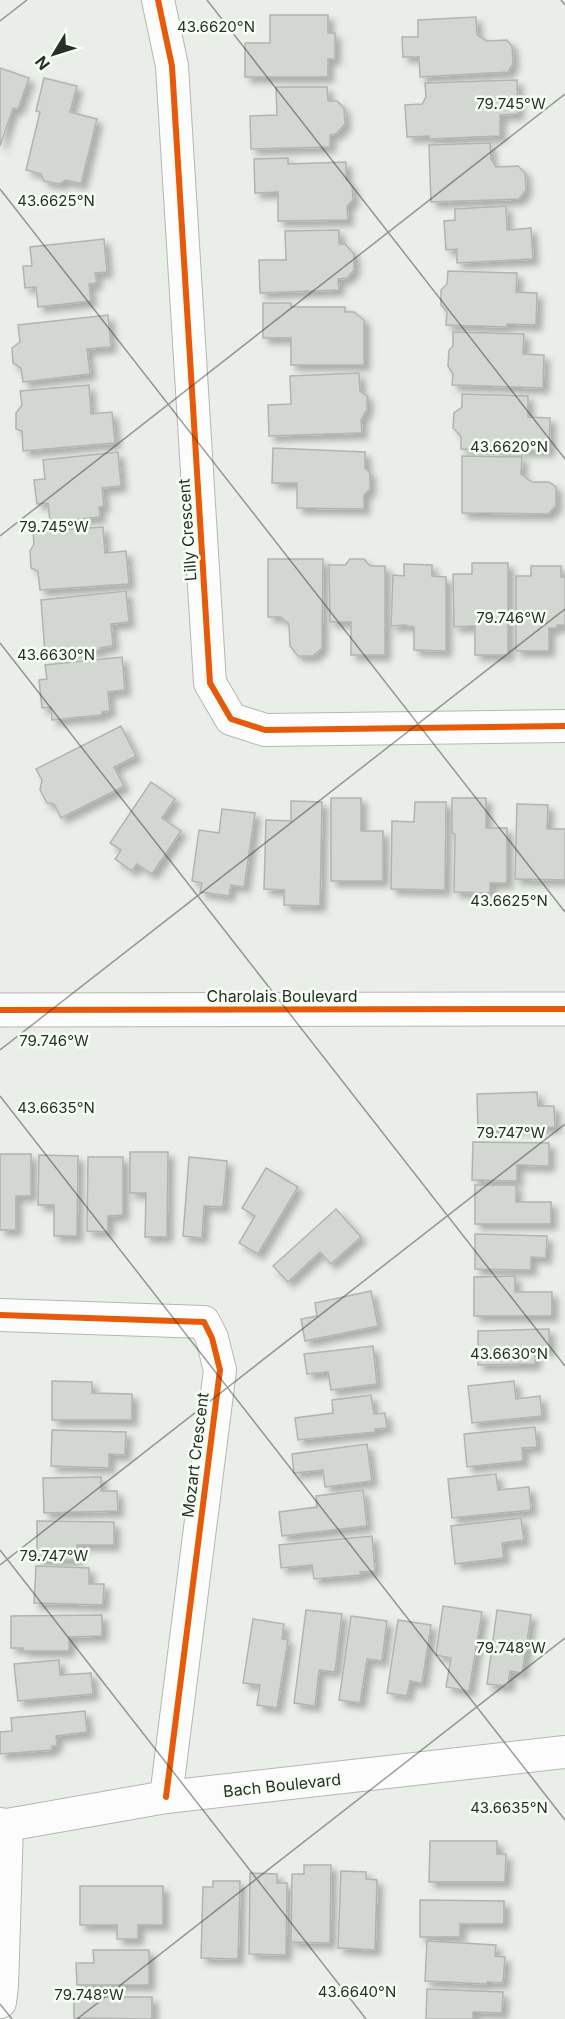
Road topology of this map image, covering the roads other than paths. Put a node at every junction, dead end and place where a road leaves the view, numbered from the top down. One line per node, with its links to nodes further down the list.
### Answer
1 (158, 0): 2 (street, Lilly Crescent)
2 (565, 726)
3 (565, 1009): 4 (street, Charolais Boulevard)
4 (0, 1010)
5 (0, 1315): 7 (street, Mozart Crescent)
6 (565, 1752): 7 (street, Bach Boulevard)
7 (166, 1797): 8 (street, Bach Boulevard)
8 (4, 1824): 9 (street)
9 (0, 2002)

